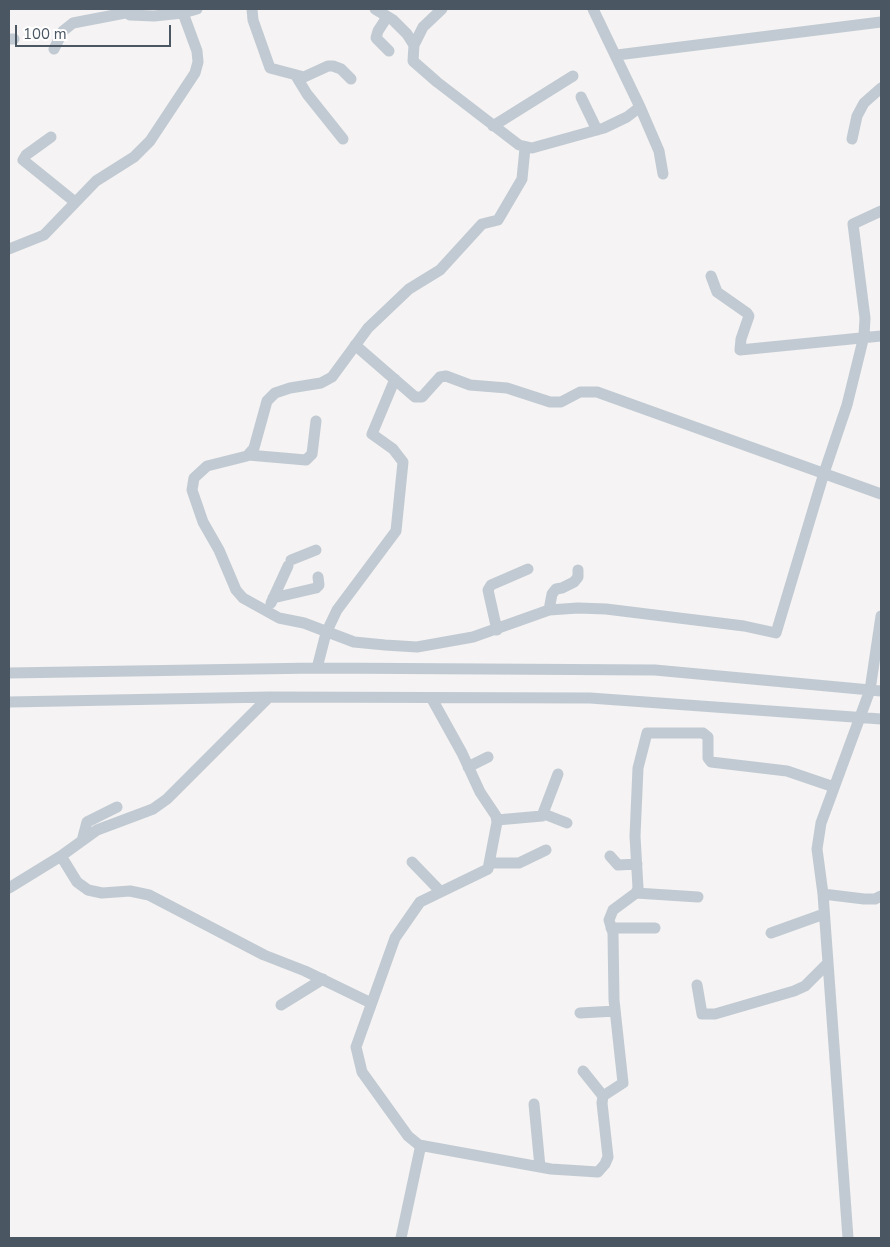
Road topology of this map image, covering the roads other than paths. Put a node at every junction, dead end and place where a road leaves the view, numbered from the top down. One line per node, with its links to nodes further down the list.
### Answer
1 (197, 9): 7 (street)
2 (252, 9): 14 (street)
3 (375, 9): 8 (street)
4 (442, 9): 10 (street)
5 (593, 9): 13 (street)
6 (123, 11): 7 (street); 11 (street)
7 (184, 13): 27 (street)
8 (387, 17): 10 (street); 12 (street)
9 (881, 22): 13 (street)
10 (414, 45): 20 (street)
11 (54, 49)
12 (389, 52)
13 (617, 55): 19 (street)
14 (296, 76): 16 (street); 24 (street)
15 (574, 76): 20 (street)
16 (351, 79)
17 (881, 88): 23 (street)
18 (581, 97): 21 (street)
19 (640, 107): 21 (street); 26 (street)
20 (493, 126): 25 (street)
21 (597, 130): 25 (street)
22 (51, 137): 27 (street)
23 (852, 138)
24 (343, 139)
25 (525, 148): 33 (street)
26 (663, 174)
27 (75, 202): 29 (street)
28 (881, 211): 31 (street)
29 (9, 249)
30 (711, 276): 31 (street)
31 (864, 336): 32 (street); 37 (street)
32 (881, 336)
33 (355, 345): 34 (street); 36 (street)
34 (395, 379): 37 (street); 48 (street)
35 (316, 421): 36 (street)
36 (248, 455): 45 (street)
37 (824, 473): 38 (street); 44 (street)
38 (881, 494)
39 (316, 550): 43 (street)
40 (528, 569): 47 (street)
41 (578, 570): 44 (street)
42 (318, 577): 43 (street)
43 (273, 598): 45 (street)
44 (549, 610): 47 (street)
45 (267, 612): 48 (street)
46 (881, 616): 51 (street)
47 (497, 630): 48 (street)
48 (326, 633): 49 (street)
49 (317, 668): 50 (street); 51 (street)
50 (9, 673)
51 (876, 691): 55 (street)
52 (269, 697): 53 (street); 54 (street); 65 (street)
53 (432, 699): 55 (street); 58 (street)
54 (9, 702)
55 (861, 717): 56 (street); 60 (street)
56 (881, 719)
57 (488, 757): 58 (street)
58 (468, 766): 63 (street)
59 (558, 774): 62 (street)
60 (834, 787): 71 (street); 75 (street)
61 (117, 807): 65 (street)
62 (544, 814): 63 (street); 64 (street)
63 (497, 820): 70 (street)
64 (567, 823)
65 (82, 841): 67 (street)
66 (546, 850): 70 (street)
67 (61, 856): 72 (street); 83 (street)
68 (610, 856): 71 (street)
69 (412, 862): 73 (street)
70 (490, 863): 73 (street)
71 (637, 864): 74 (street)
72 (9, 888)
73 (440, 891): 85 (street)
74 (636, 893): 77 (street); 79 (street)
75 (823, 894): 76 (street); 78 (street)
76 (881, 896)
77 (698, 897)
78 (824, 914): 81 (street); 82 (street)
79 (611, 928): 80 (street); 87 (street)
80 (655, 928)
81 (771, 933)
82 (828, 963): 84 (street); 95 (street)
83 (323, 979): 85 (street); 86 (street)
84 (697, 985)
85 (371, 1003): 92 (street)
86 (280, 1005)
87 (615, 1011): 88 (street); 90 (street)
88 (580, 1013)
89 (583, 1071): 90 (street)
90 (603, 1096): 93 (street)
91 (534, 1104): 93 (street)
92 (419, 1145): 93 (street); 94 (street)
93 (540, 1167)
94 (401, 1238)
95 (848, 1238)

